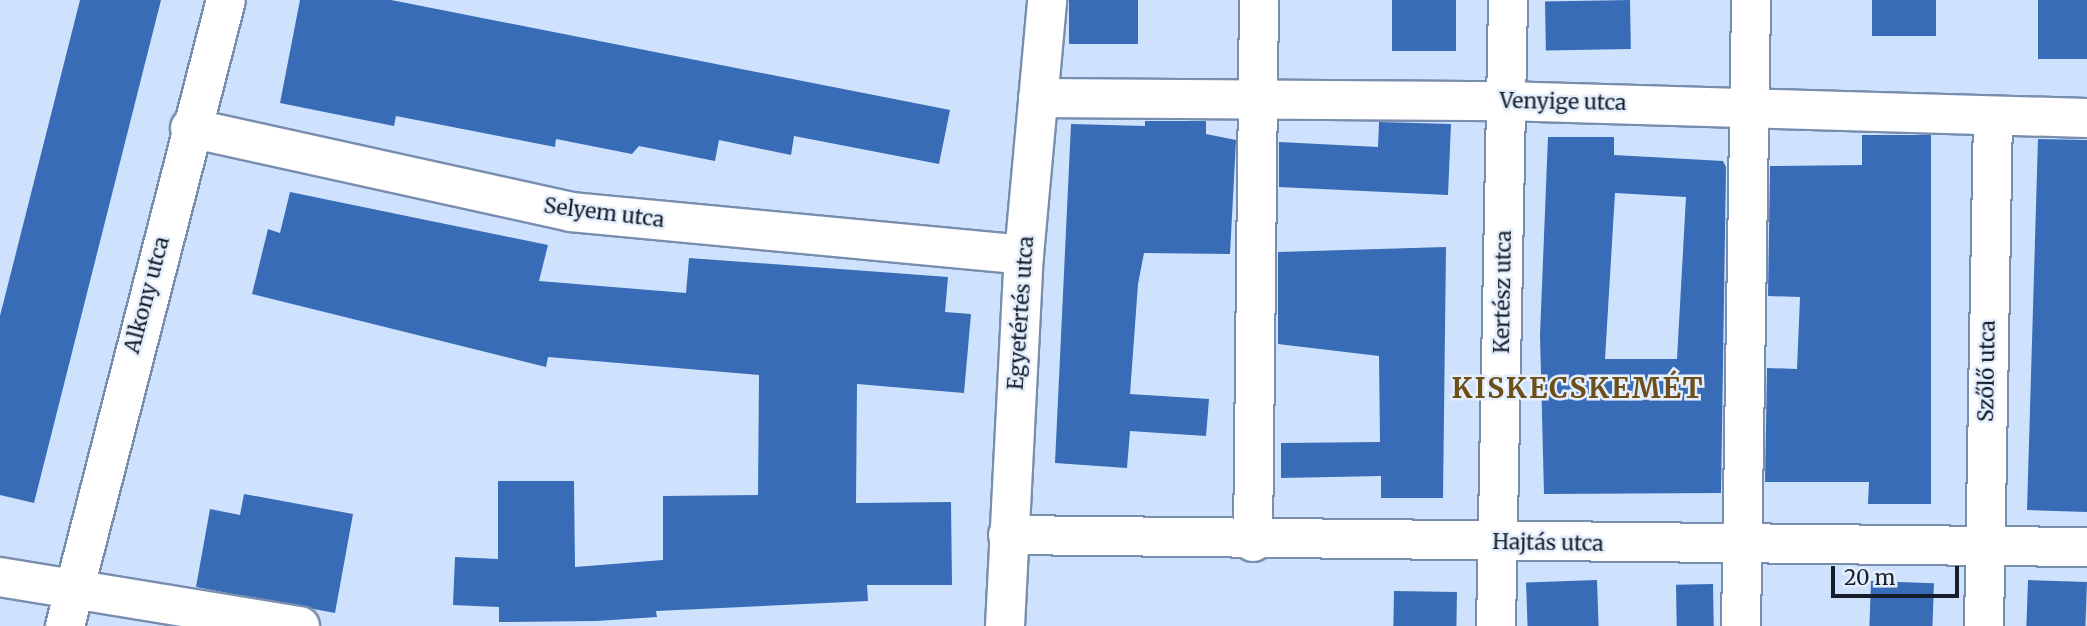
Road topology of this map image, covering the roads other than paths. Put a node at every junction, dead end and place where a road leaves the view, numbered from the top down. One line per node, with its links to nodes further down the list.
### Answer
1 (226, 0): 12 (street, Alkony utca)
2 (1047, 0): 6 (street, Egyetértés utca)
3 (1259, 0): 7 (street)
4 (1508, 0): 8 (street, Kertész utca)
5 (1751, 0): 9 (street)
6 (1038, 98): 7 (street, Venyige utca); 13 (street, Egyetértés utca)
7 (1261, 99): 8 (street, Venyige utca); 16 (street)
8 (1506, 101): 9 (street, Venyige utca); 15 (street, Kertész utca)
9 (1748, 106): 10 (street, Venyige utca); 18 (street)
10 (1993, 116): 11 (street, Venyige utca); 17 (street, Szőlő utca)
11 (2087, 118)
12 (190, 128): 13 (street, Selyem utca); 21 (street, Alkony utca)
13 (1024, 255): 14 (street, Egyetértés utca)
14 (1008, 535): 16 (street, Hajtás utca); 23 (street, Egyetértés utca)
15 (1500, 541): 16 (street, Hajtás utca); 18 (street, Hajtás utca); 24 (street, Kertész utca)
16 (1253, 542)
17 (1983, 542): 18 (street, Hajtás utca); 19 (street, Hajtás utca); 26 (street, Szőlő utca)
18 (1739, 547): 25 (street)
19 (2087, 547)
20 (0, 577): 21 (street)
21 (67, 609): 22 (street)
22 (300, 626)
23 (1005, 626)
24 (1496, 626)
25 (1741, 626)
26 (1983, 626)

